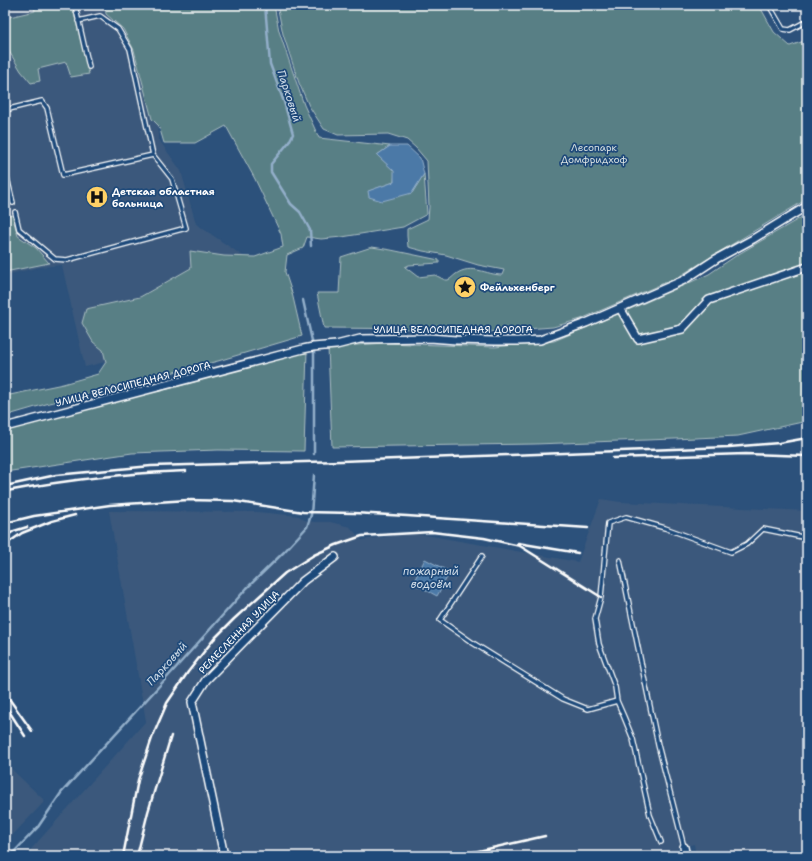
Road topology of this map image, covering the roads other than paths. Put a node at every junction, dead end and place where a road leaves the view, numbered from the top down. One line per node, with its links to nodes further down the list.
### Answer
1 (75, 5): 3 (lane)
2 (769, 5): 4 (lane)
3 (78, 21): 5 (lane); 7 (lane)
4 (807, 21)
5 (90, 67)
6 (5, 110): 7 (lane)
7 (153, 155): 13 (lane)
8 (5, 170): 9 (lane)
9 (10, 190): 10 (lane); 11 (lane)
10 (5, 191)
11 (12, 204)
12 (807, 206): 15 (street, УЛИЦА ВЕЛОСИПЕДНАЯ ДОРОГА)
13 (15, 212)
14 (807, 267): 15 (street)
15 (620, 308): 16 (street, УЛИЦА ВЕЛОСИПЕДНАЯ ДОРОГА)
16 (5, 427)
17 (807, 538): 21 (lane)
18 (482, 556): 21 (lane)
19 (335, 557): 24 (street, РЕМЕСЛЕННАЯ УЛИЦА)
20 (620, 560): 23 (lane)
21 (617, 701): 22 (lane)
22 (661, 842)
23 (684, 847): 25 (street)
24 (224, 856)
25 (686, 856)

